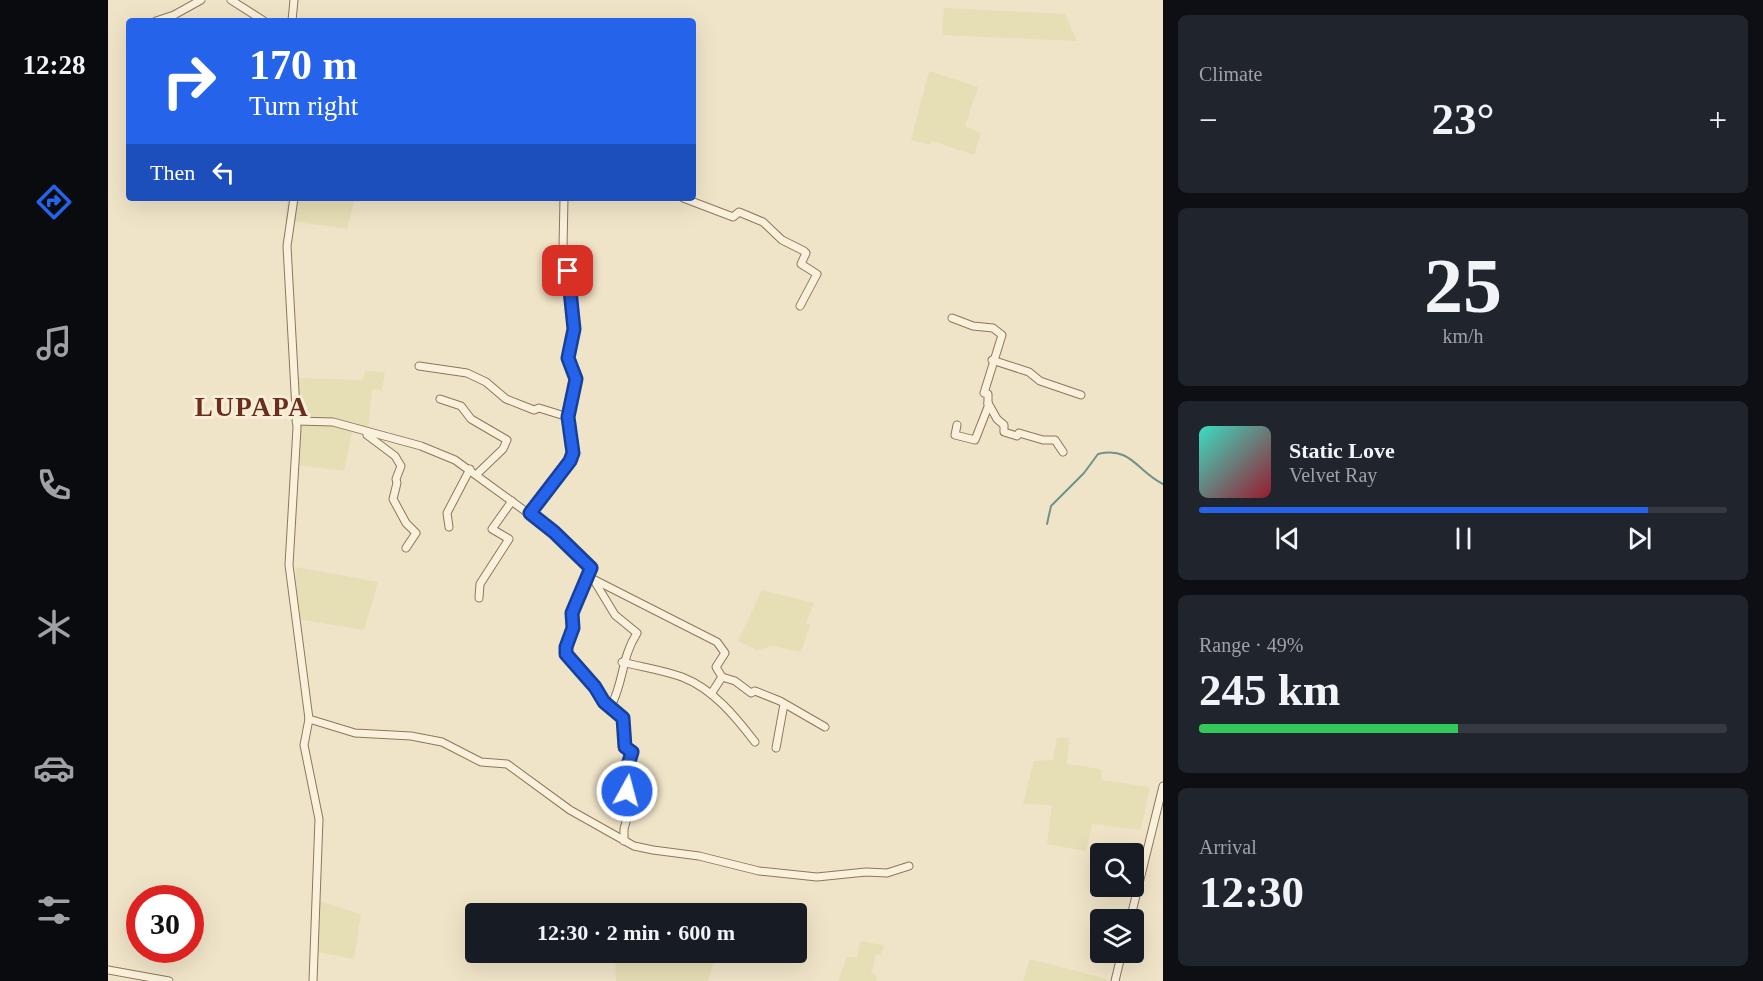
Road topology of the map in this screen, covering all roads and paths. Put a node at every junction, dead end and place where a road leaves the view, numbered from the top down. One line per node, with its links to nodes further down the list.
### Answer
1 (201, 0): 4 (street)
2 (231, 0): 5 (street)
3 (294, 0): 6 (street)
4 (165, 18)
5 (259, 18)
6 (292, 18)
7 (294, 201): 18 (street)
8 (564, 201): 17 (street)
9 (691, 201): 10 (street)
10 (800, 306)
11 (952, 318): 12 (street)
12 (992, 360): 14 (street); 16 (street)
13 (419, 366): 17 (street)
14 (1081, 395)
15 (440, 399): 23 (street)
16 (988, 403): 19 (street); 21 (street)
17 (568, 417): 25 (street)
18 (296, 421): 20 (street); 35 (street)
19 (957, 424)
20 (363, 431): 22 (street); 27 (street)
21 (1063, 453)
22 (470, 469): 23 (street); 26 (street)
23 (477, 474): 24 (street)
24 (512, 501): 25 (street); 29 (street)
25 (530, 513): 28 (street)
26 (449, 527)
27 (406, 548)
28 (591, 578): 30 (street); 31 (street); 34 (street)
29 (479, 598)
30 (622, 662): 32 (street); 34 (street)
31 (722, 677): 32 (street); 33 (street)
32 (711, 694): 37 (street)
33 (784, 704): 36 (street); 38 (street)
34 (611, 706): 40 (street)
35 (309, 719): 40 (street); 46 (street)
36 (825, 727)
37 (755, 742)
38 (776, 748)
39 (1163, 786): 42 (street)
40 (624, 841): 41 (street)
41 (909, 866)
42 (1133, 909)
43 (1119, 963): 47 (street)
44 (108, 970): 45 (street)
45 (169, 981)
46 (313, 981)
47 (1115, 981)

